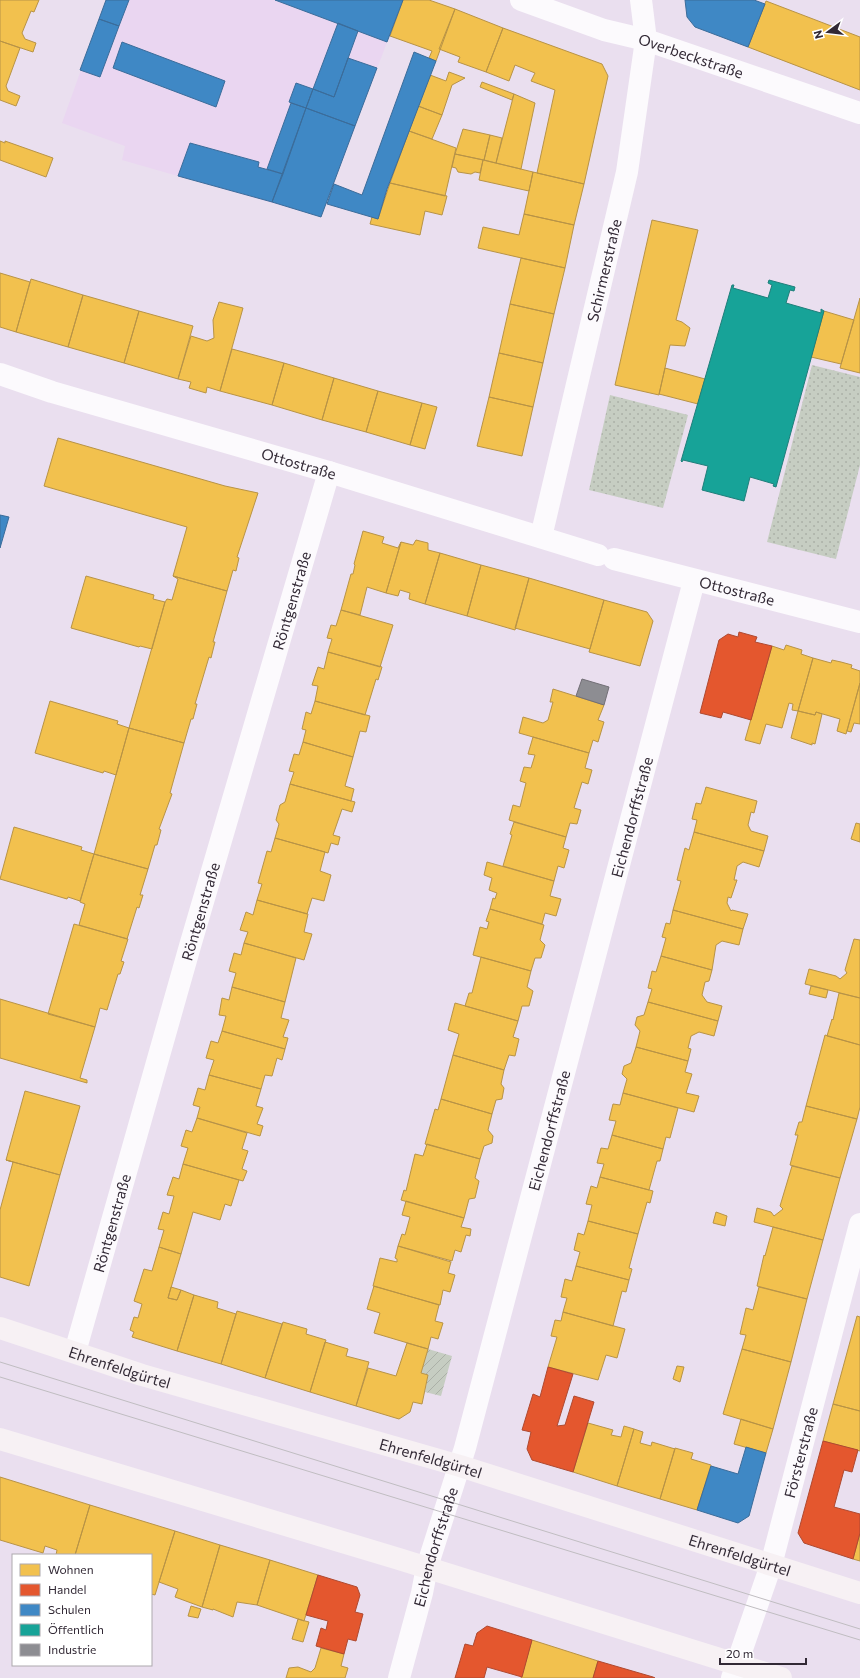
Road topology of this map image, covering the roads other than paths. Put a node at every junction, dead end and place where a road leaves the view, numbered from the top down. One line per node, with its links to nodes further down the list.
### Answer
1 (521, 0): 3 (street, Overbeckstraße)
2 (641, 0): 3 (street, Schirmerstraße)
3 (646, 40): 4 (street, Overbeckstraße); 7 (street, Schirmerstraße)
4 (860, 113)
5 (0, 374): 6 (street, Ottostraße)
6 (329, 472): 7 (street, Ottostraße); 12 (street, Röntgenstraße)
7 (541, 537): 8 (street, Ottostraße)
8 (694, 581): 9 (street, Ottostraße); 14 (street, Eichendorffstraße)
9 (860, 622)
10 (860, 1224): 15 (street, Försterstraße)
11 (0, 1328): 12 (main road, Ehrenfeldgürtel)
12 (75, 1352): 14 (main road, Ehrenfeldgürtel)
13 (0, 1439): 16 (main road)
14 (460, 1466): 15 (main road, Ehrenfeldgürtel); 16 (street, Eichendorffstraße)
15 (771, 1565): 17 (main road, Ehrenfeldgürtel); 18 (street, Försterstraße)
16 (426, 1567): 18 (main road); 19 (street, Eichendorffstraße)
17 (860, 1593)
18 (735, 1671): 20 (main road)
19 (399, 1678)
20 (781, 1678)

